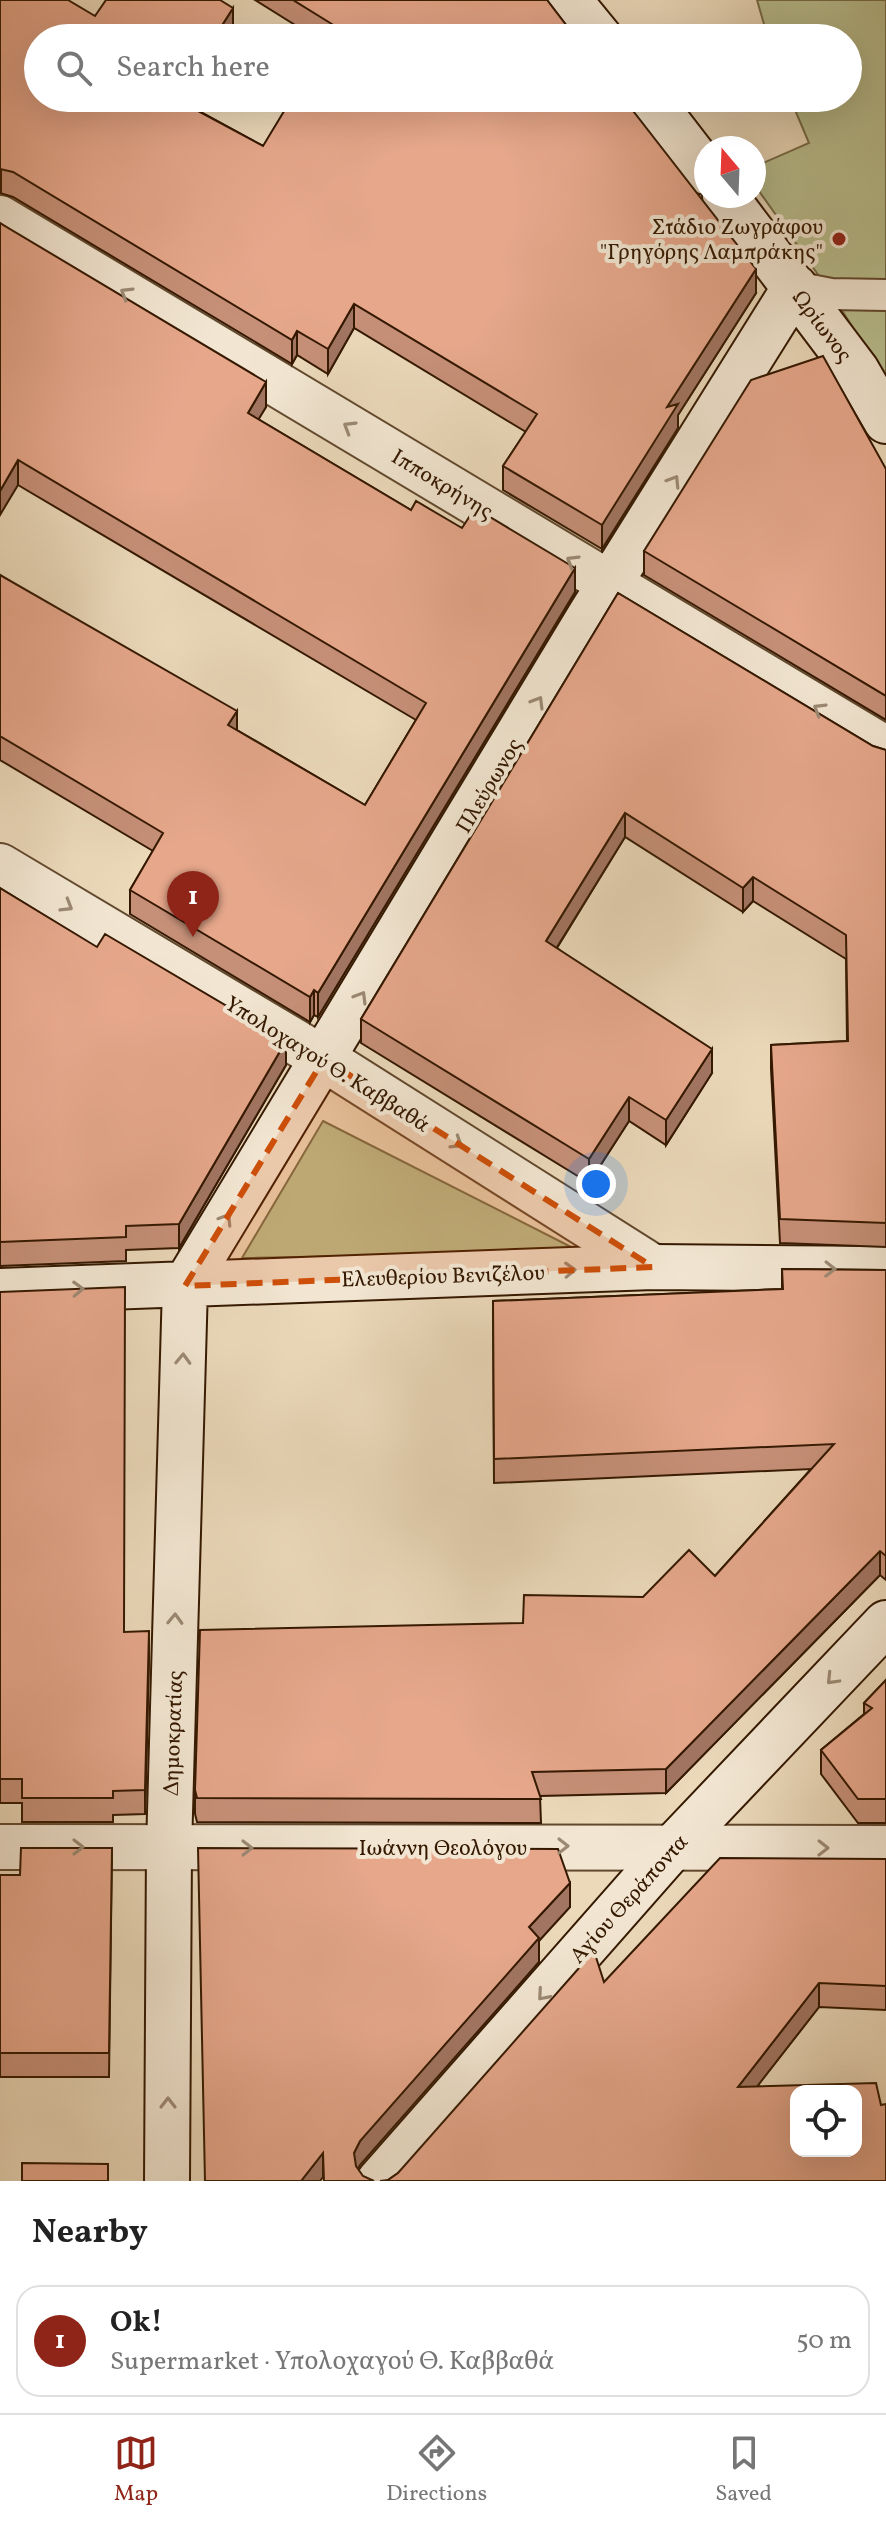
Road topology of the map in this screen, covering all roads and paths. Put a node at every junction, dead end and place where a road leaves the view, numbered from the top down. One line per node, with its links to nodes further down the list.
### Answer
1 (569, 0): 2 (street)
2 (589, 24)
3 (660, 112): 4 (street)
4 (694, 156)
5 (734, 208): 7 (street, Ωρίωνος)
6 (0, 218): 10 (street, Ιπποκρήνης, one-way to 6)
7 (795, 287): 8 (lane); 9 (street, Ωρίωνος); 10 (street, Πλεύρωνος, one-way to 7)
8 (886, 295)
9 (886, 421)
10 (609, 583): 11 (street, Ιπποκρήνης, one-way to 10); 13 (street, Πλεύρωνος, one-way to 10)
11 (886, 749)
12 (0, 866): 13 (street, Υπολοχαγού Θ. Καββαθά, one-way to 13)
13 (324, 1059): 14 (street, Υπολοχαγού Θ. Καββαθά, one-way to 14); 16 (street, Πλεύρωνος, one-way to 13)
14 (653, 1267): 15 (street, Ελευθερίου Βενιζέλου, one-way to 15); 16 (street, Ελευθερίου Βενιζέλου, one-way to 14)
15 (886, 1269)
16 (185, 1286): 17 (street, Ελευθερίου Βενιζέλου, one-way to 16); 21 (street, Δημοκρατίας, one-way to 16)
17 (0, 1291)
18 (886, 1623): 19 (street, Αγίου Θεράποντα, one-way to 19)
19 (674, 1846): 21 (street, Ιωάννη Θεολόγου, one-way to 19); 22 (street, Ιωάννη Θεολόγου, one-way to 22); 24 (street, Αγίου Θεράποντα, one-way to 24)
20 (0, 1847): 21 (street, Ιωάννη Θεολόγου, one-way to 21)
21 (169, 1848): 23 (street, Δημοκρατίας, one-way to 21)
22 (886, 1848)
23 (167, 2181)
24 (379, 2181)

